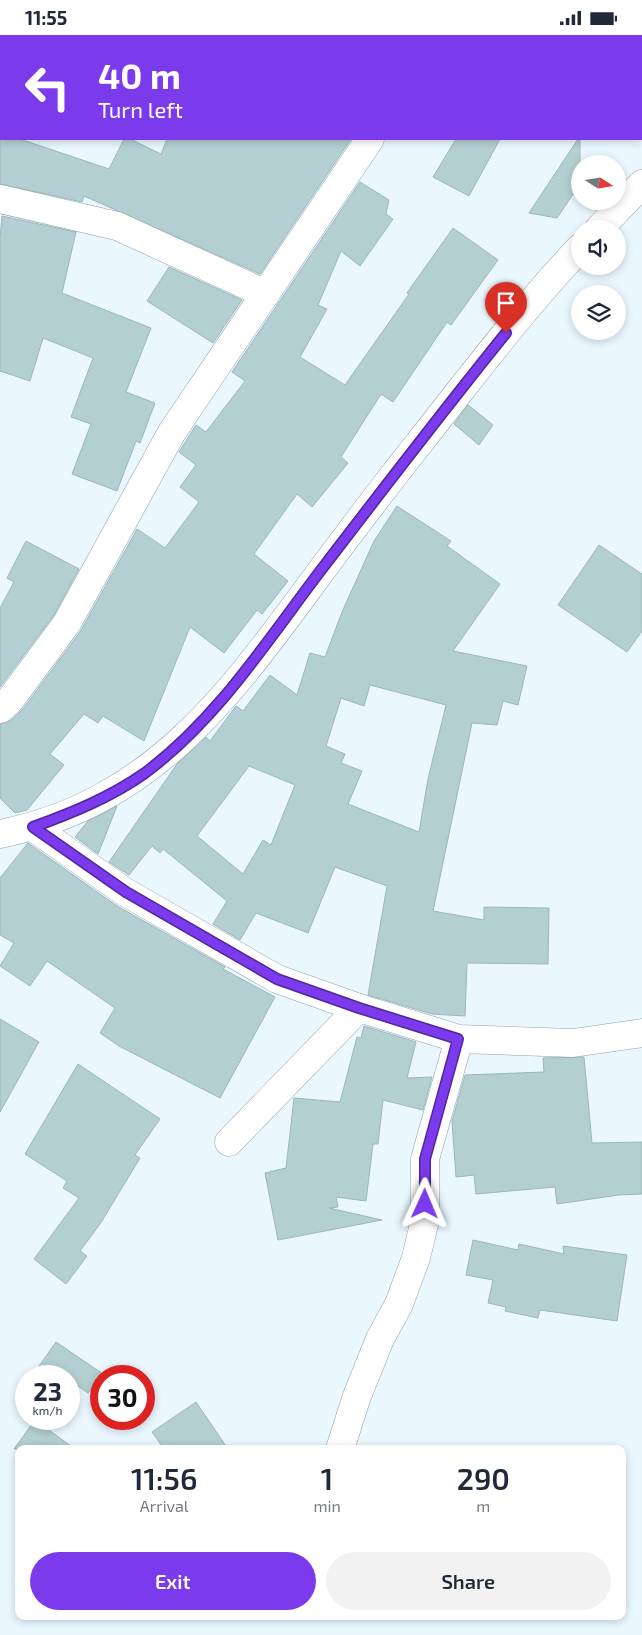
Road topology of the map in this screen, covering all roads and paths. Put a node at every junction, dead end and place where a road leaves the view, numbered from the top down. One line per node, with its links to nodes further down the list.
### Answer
1 (369, 140): 6 (street)
2 (642, 184): 4 (street)
3 (0, 199): 6 (street)
4 (608, 220)
5 (571, 257): 8 (street)
6 (266, 294): 7 (street)
7 (0, 709)
8 (33, 827): 9 (street); 10 (street)
9 (0, 834)
10 (359, 1008): 12 (street); 13 (street)
11 (642, 1033): 12 (street)
12 (458, 1039): 14 (street)
13 (229, 1143)
14 (341, 1445)

